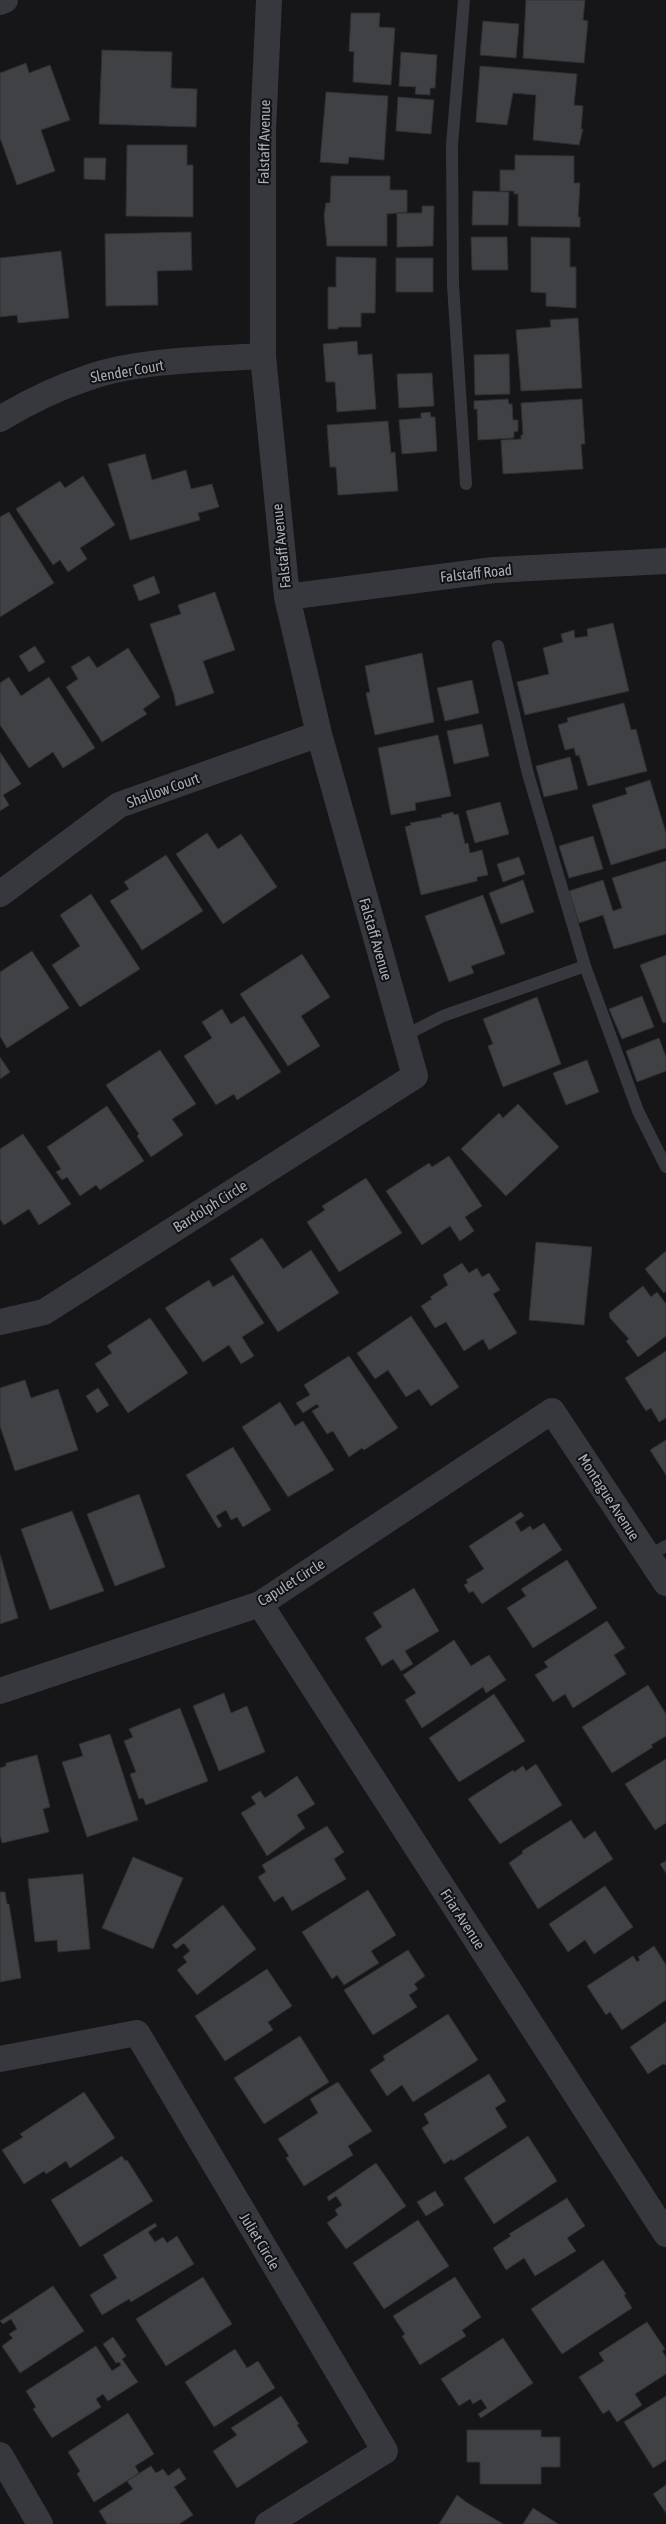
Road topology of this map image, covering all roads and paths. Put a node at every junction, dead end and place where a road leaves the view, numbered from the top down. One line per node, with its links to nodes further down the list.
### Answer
1 (5, 0): 4 (street)
2 (269, 0): 5 (street, Falstaff Avenue)
3 (464, 0): 7 (lane)
4 (0, 2)
5 (263, 356): 6 (street, Slender Court); 9 (street, Falstaff Avenue)
6 (0, 419)
7 (466, 484)
8 (666, 561): 9 (street, Falstaff Road)
9 (287, 597): 11 (street, Falstaff Avenue)
10 (498, 646): 13 (lane)
11 (319, 734): 12 (street, Shallow Court); 14 (street, Falstaff Avenue)
12 (0, 894)
13 (585, 966): 14 (lane); 16 (lane)
14 (404, 1036): 15 (street, Falstaff Avenue)
15 (415, 1076): 17 (street, Bardolph Circle)
16 (666, 1167)
17 (0, 1322)
18 (552, 1411): 19 (street, Montague Avenue); 21 (street, Capulet Circle)
19 (657, 1551): 20 (street, Montague Avenue)
20 (666, 1583)
21 (260, 1604): 22 (street, Capulet Circle); 24 (street, Friar Avenue)
22 (0, 1691)
23 (0, 2059): 27 (street, Juliet Circle)
24 (666, 2234)
25 (0, 2455): 26 (street)
26 (40, 2524)
27 (268, 2524)

